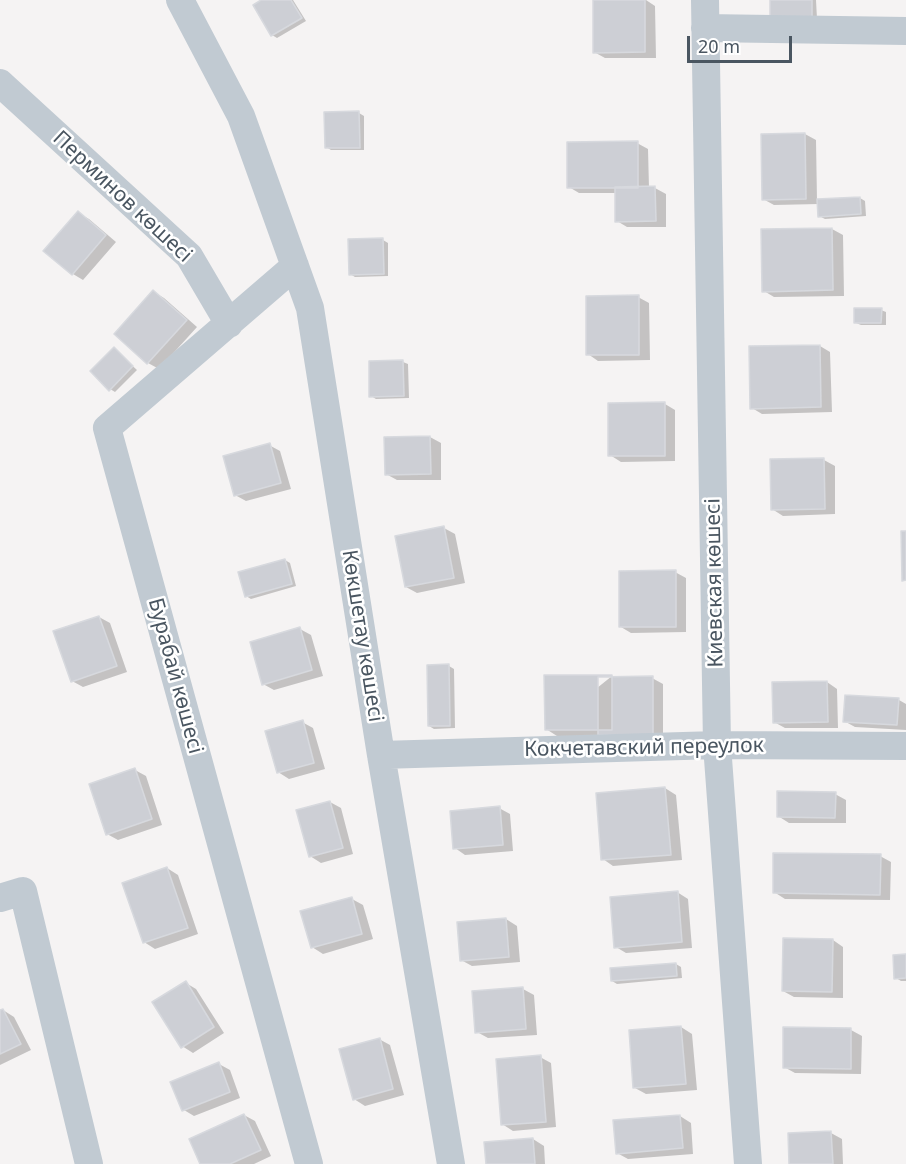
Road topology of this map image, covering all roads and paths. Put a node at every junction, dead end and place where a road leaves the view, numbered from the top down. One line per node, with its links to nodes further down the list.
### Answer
1 (180, 0): 6 (street, Көкшетау көшесі)
2 (705, 0): 3 (street, Киевская көшесі)
3 (705, 28): 4 (street); 8 (street, Киевская көшесі)
4 (906, 31)
5 (0, 83): 7 (street, Перминов көшесі)
6 (295, 266): 7 (street, Бурабай көшесі); 10 (street, Көкшетау көшесі)
7 (229, 324): 13 (street, Бурабай көшесі)
8 (717, 745): 9 (street, Кокчетавский переулок); 10 (street, Кокчетавский переулок); 15 (street, Киевская көшесі)
9 (906, 746)
10 (381, 755): 14 (street, Көкшетау көшесі)
11 (11, 894): 12 (street)
12 (89, 1164)
13 (309, 1164)
14 (451, 1164)
15 (748, 1164)

